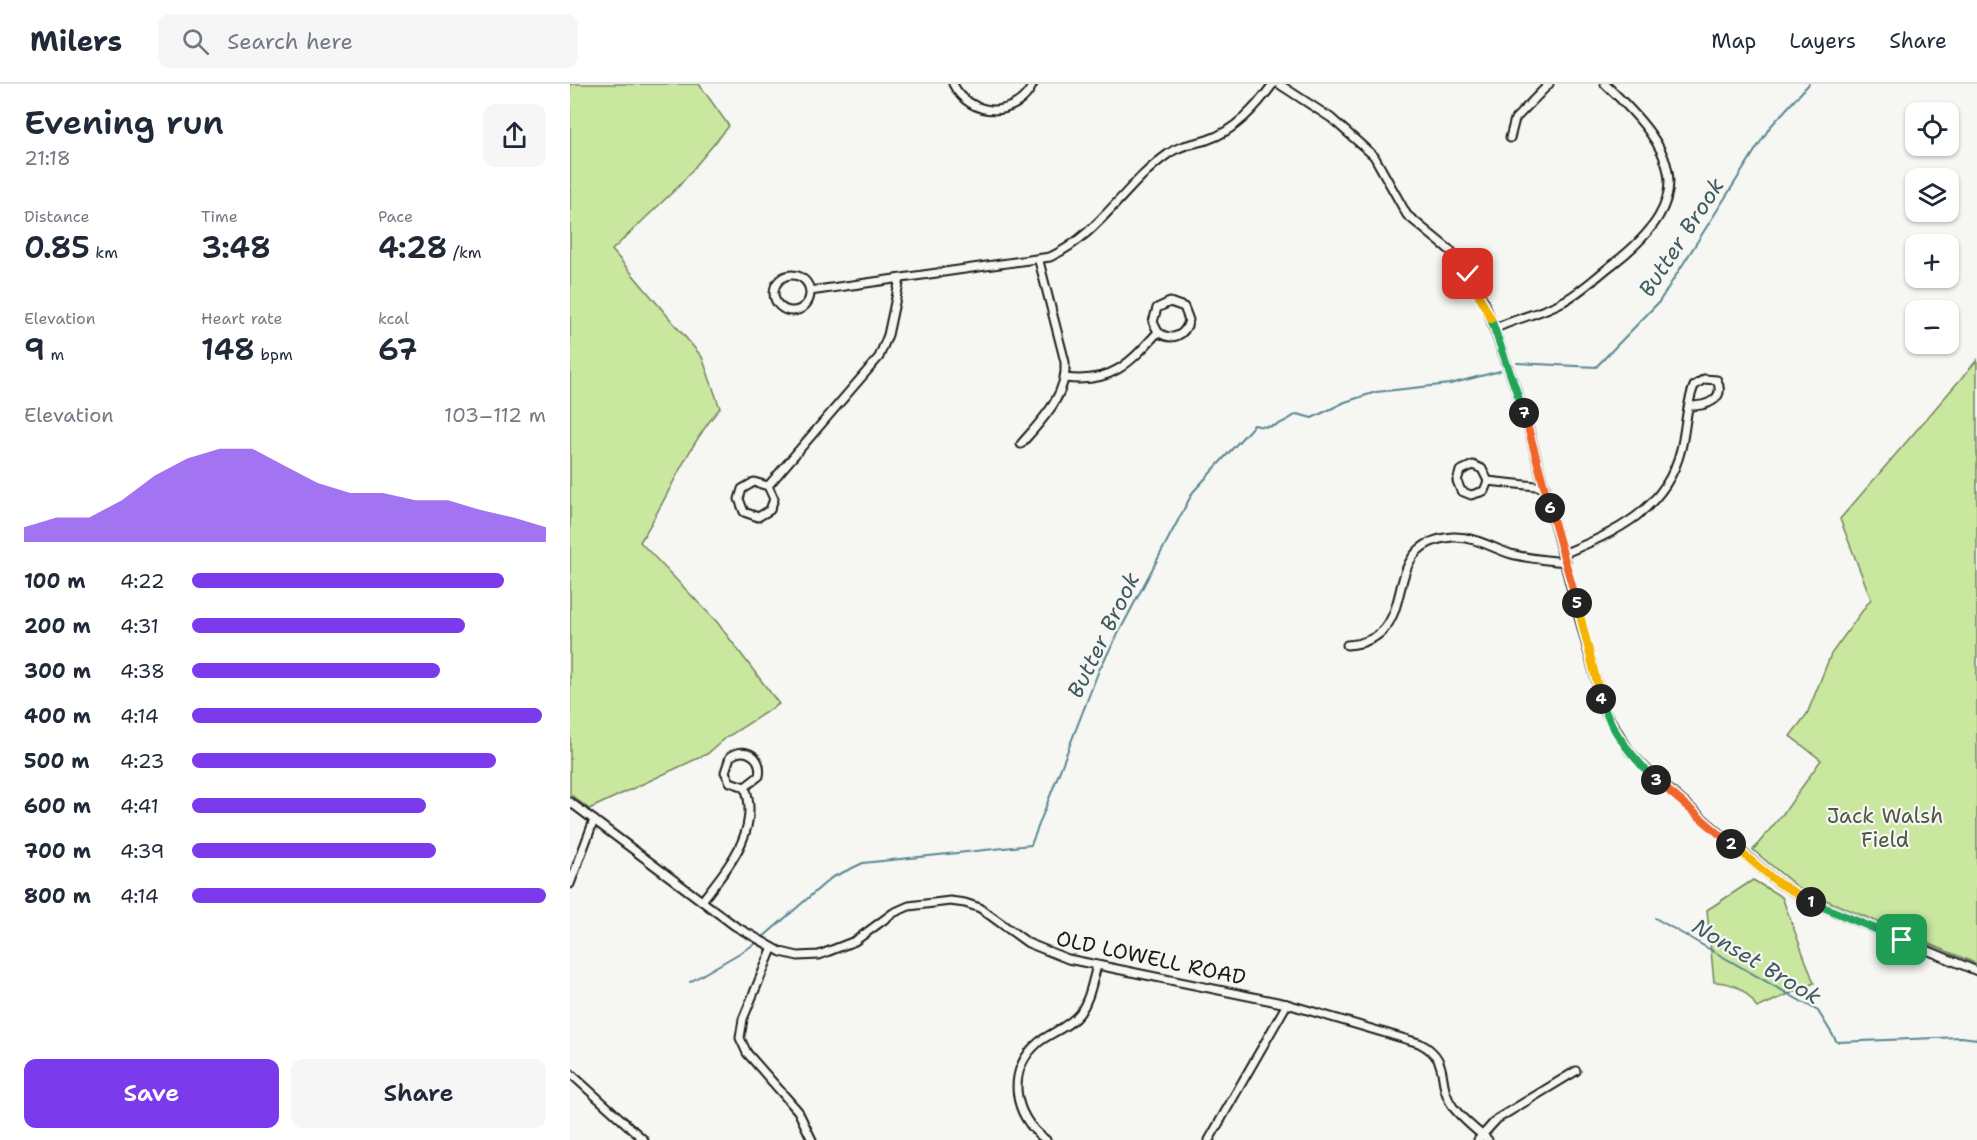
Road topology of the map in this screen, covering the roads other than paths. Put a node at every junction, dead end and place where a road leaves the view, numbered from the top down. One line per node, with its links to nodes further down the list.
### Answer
1 (954, 84): 2 (street)
2 (1033, 84)
3 (1273, 84): 8 (street)
4 (1279, 84): 11 (street)
5 (1549, 84): 7 (street)
6 (1605, 84): 11 (street)
7 (1510, 138)
8 (1038, 261): 9 (street); 13 (street)
9 (900, 279): 10 (street); 17 (street)
10 (810, 291): 10 (street)
11 (1494, 328): 18 (street)
12 (1158, 332): 12 (street); 13 (street)
13 (1065, 378): 15 (street)
14 (1690, 406): 14 (street); 19 (street)
15 (1021, 444)
16 (1488, 481): 16 (street); 18 (street)
17 (768, 486): 17 (street)
18 (1545, 487): 19 (street)
19 (1563, 554): 20 (street)
20 (1566, 562): 21 (street); 29 (street)
21 (1347, 645)
22 (745, 787): 22 (street); 26 (street)
23 (570, 802): 24 (street, OLD LOWELL ROAD)
24 (594, 820): 25 (street); 26 (street, OLD LOWELL ROAD)
25 (570, 884)
26 (702, 901): 27 (street, OLD LOWELL ROAD)
27 (772, 949): 28 (street, OLD LOWELL ROAD); 35 (street)
28 (1097, 966): 30 (street, OLD LOWELL ROAD); 36 (street)
29 (1977, 971)
30 (1287, 1004): 33 (street, OLD LOWELL ROAD); 37 (street)
31 (1576, 1071): 33 (street)
32 (570, 1073): 34 (street)
33 (1480, 1137): 38 (street, OLD LOWELL ROAD)
34 (644, 1140)
35 (812, 1140)
36 (1047, 1140)
37 (1209, 1140)
38 (1488, 1140)

